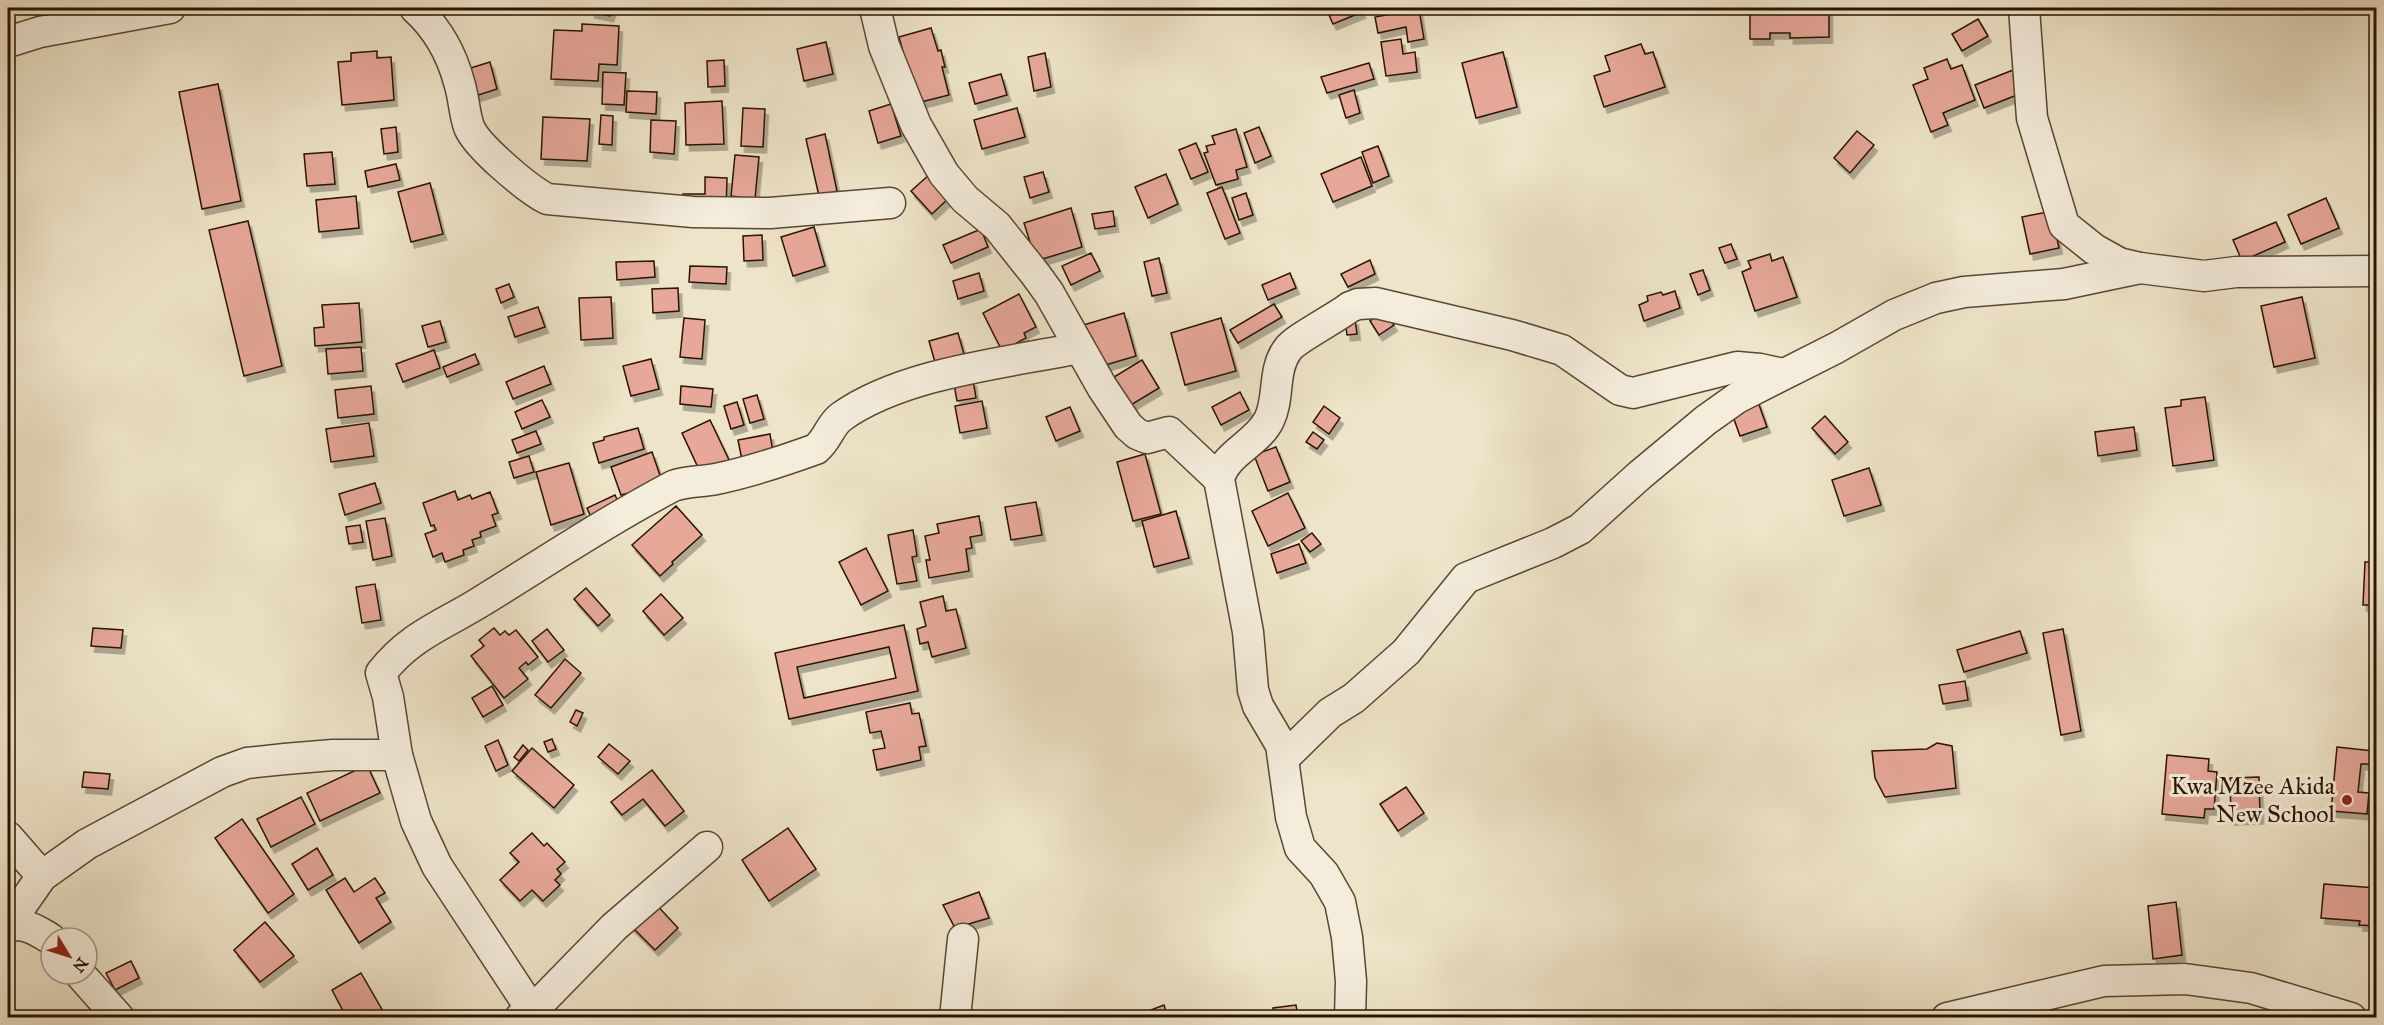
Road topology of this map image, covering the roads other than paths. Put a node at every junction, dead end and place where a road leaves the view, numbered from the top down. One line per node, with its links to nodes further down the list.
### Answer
1 (170, 8): 5 (street)
2 (415, 8): 6 (street)
3 (875, 8): 9 (street)
4 (2024, 8): 7 (street)
5 (8, 42)
6 (890, 203)
7 (2140, 268): 8 (street); 10 (street)
8 (2376, 272)
9 (1079, 348): 11 (street); 12 (street)
10 (1783, 375): 11 (street); 13 (street)
11 (1219, 479): 13 (street)
12 (397, 755): 16 (street); 21 (street)
13 (1284, 758): 24 (street)
14 (8, 837): 16 (street)
15 (707, 847): 21 (street)
16 (42, 876): 17 (street)
17 (10, 926): 18 (street)
18 (39, 931)
19 (963, 939): 23 (street)
20 (91, 986): 22 (street)
21 (530, 1015)
22 (119, 1017)
23 (955, 1017)
24 (1350, 1017)
25 (1947, 1017): 26 (street)
26 (2351, 1017)

